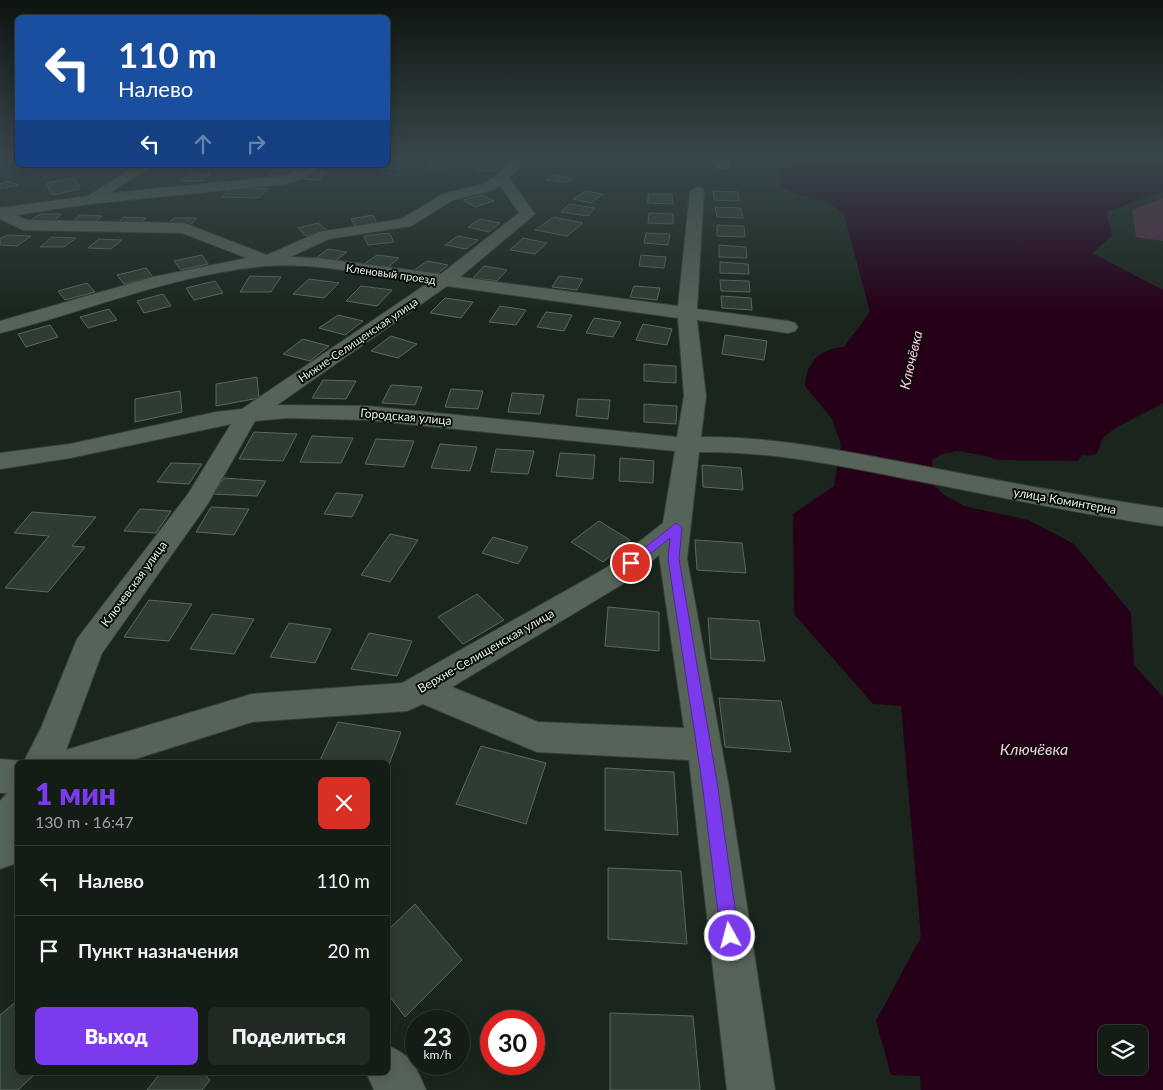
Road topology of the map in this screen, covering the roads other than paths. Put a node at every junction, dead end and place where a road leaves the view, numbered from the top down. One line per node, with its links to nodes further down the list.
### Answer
1 (28, 209): 5 (street)
2 (429, 209): 6 (street)
3 (523, 209): 7 (street, Нижне-Селищенская улица)
4 (696, 209): 8 (street)
5 (0, 213): 6 (street)
6 (267, 261): 7 (street, Кленовый проезд); 9 (street, Кленовый проезд)
7 (442, 282): 8 (street, Кленовый проезд); 11 (street, Нижне-Селищенская улица)
8 (687, 313): 10 (street, Кленовый проезд); 12 (street)
9 (0, 327)
10 (788, 327)
11 (247, 416): 12 (street, Городская улица); 14 (street, Городская улица); 19 (street, Ключевская улица)
12 (686, 445): 13 (street, Городская улица); 16 (street)
13 (814, 453): 15 (street, улица Коминтерна)
14 (0, 461)
15 (1163, 518)
16 (676, 527): 17 (street, Верхне-Селищенская улица); 18 (street)
17 (422, 688): 18 (street); 20 (street, Верхне-Селищенская улица)
18 (704, 745): 27 (street)
19 (42, 760)
20 (83, 760)
21 (0, 776): 22 (street)
22 (15, 776)
23 (15, 811): 24 (street)
24 (0, 850)
25 (390, 1073): 26 (street)
26 (402, 1090)
27 (751, 1090)

